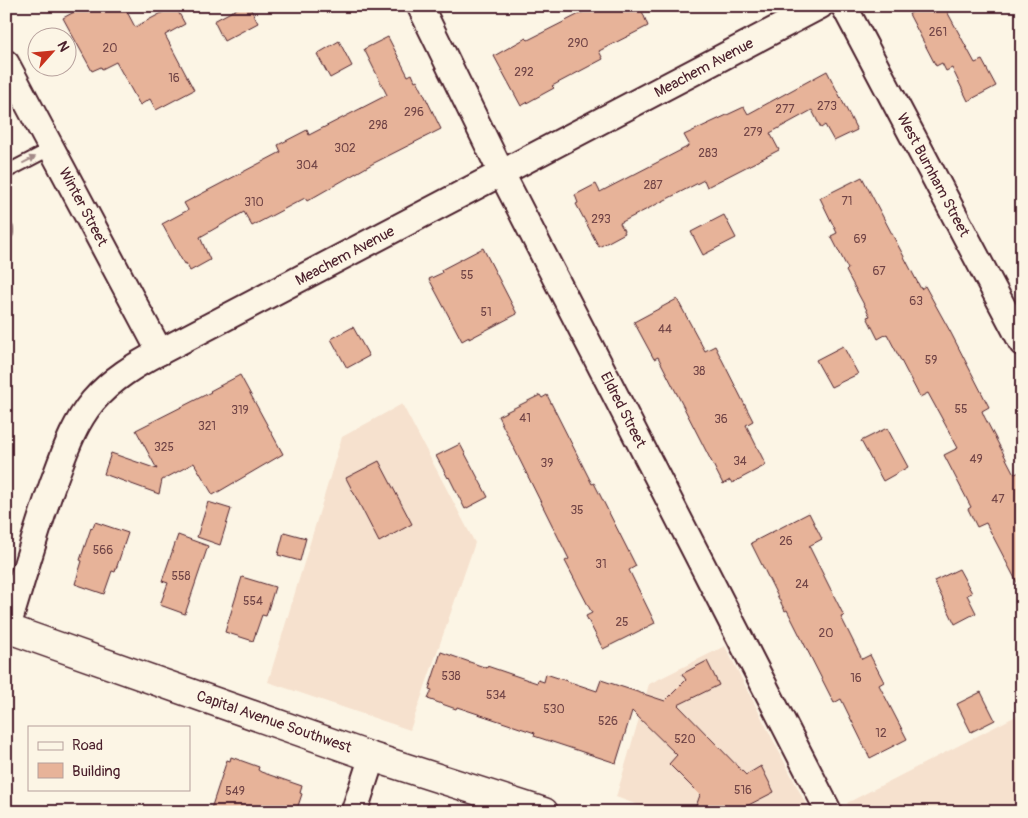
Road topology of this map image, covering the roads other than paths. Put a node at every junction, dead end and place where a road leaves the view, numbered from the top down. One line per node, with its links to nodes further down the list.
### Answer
1 (420, 6): 7 (street, Eldred Street)
2 (820, 6): 7 (street, Meachem Avenue)
3 (844, 6): 8 (street, West Burnham Street)
4 (6, 63): 5 (street, Winter Street)
5 (52, 148): 6 (lane, one-way to 5); 9 (street, Winter Street)
6 (6, 172)
7 (502, 174): 9 (street, Meachem Avenue); 15 (street, Eldred Street)
8 (1022, 343)
9 (160, 352): 10 (street, Meachem Avenue)
10 (7, 628): 11 (main road, Capital Avenue Southwest)
11 (372, 756): 12 (main road, Capital Avenue Southwest); 13 (street)
12 (486, 803): 14 (main road, Capital Avenue Southwest)
13 (354, 812)
14 (544, 812)
15 (830, 812)

